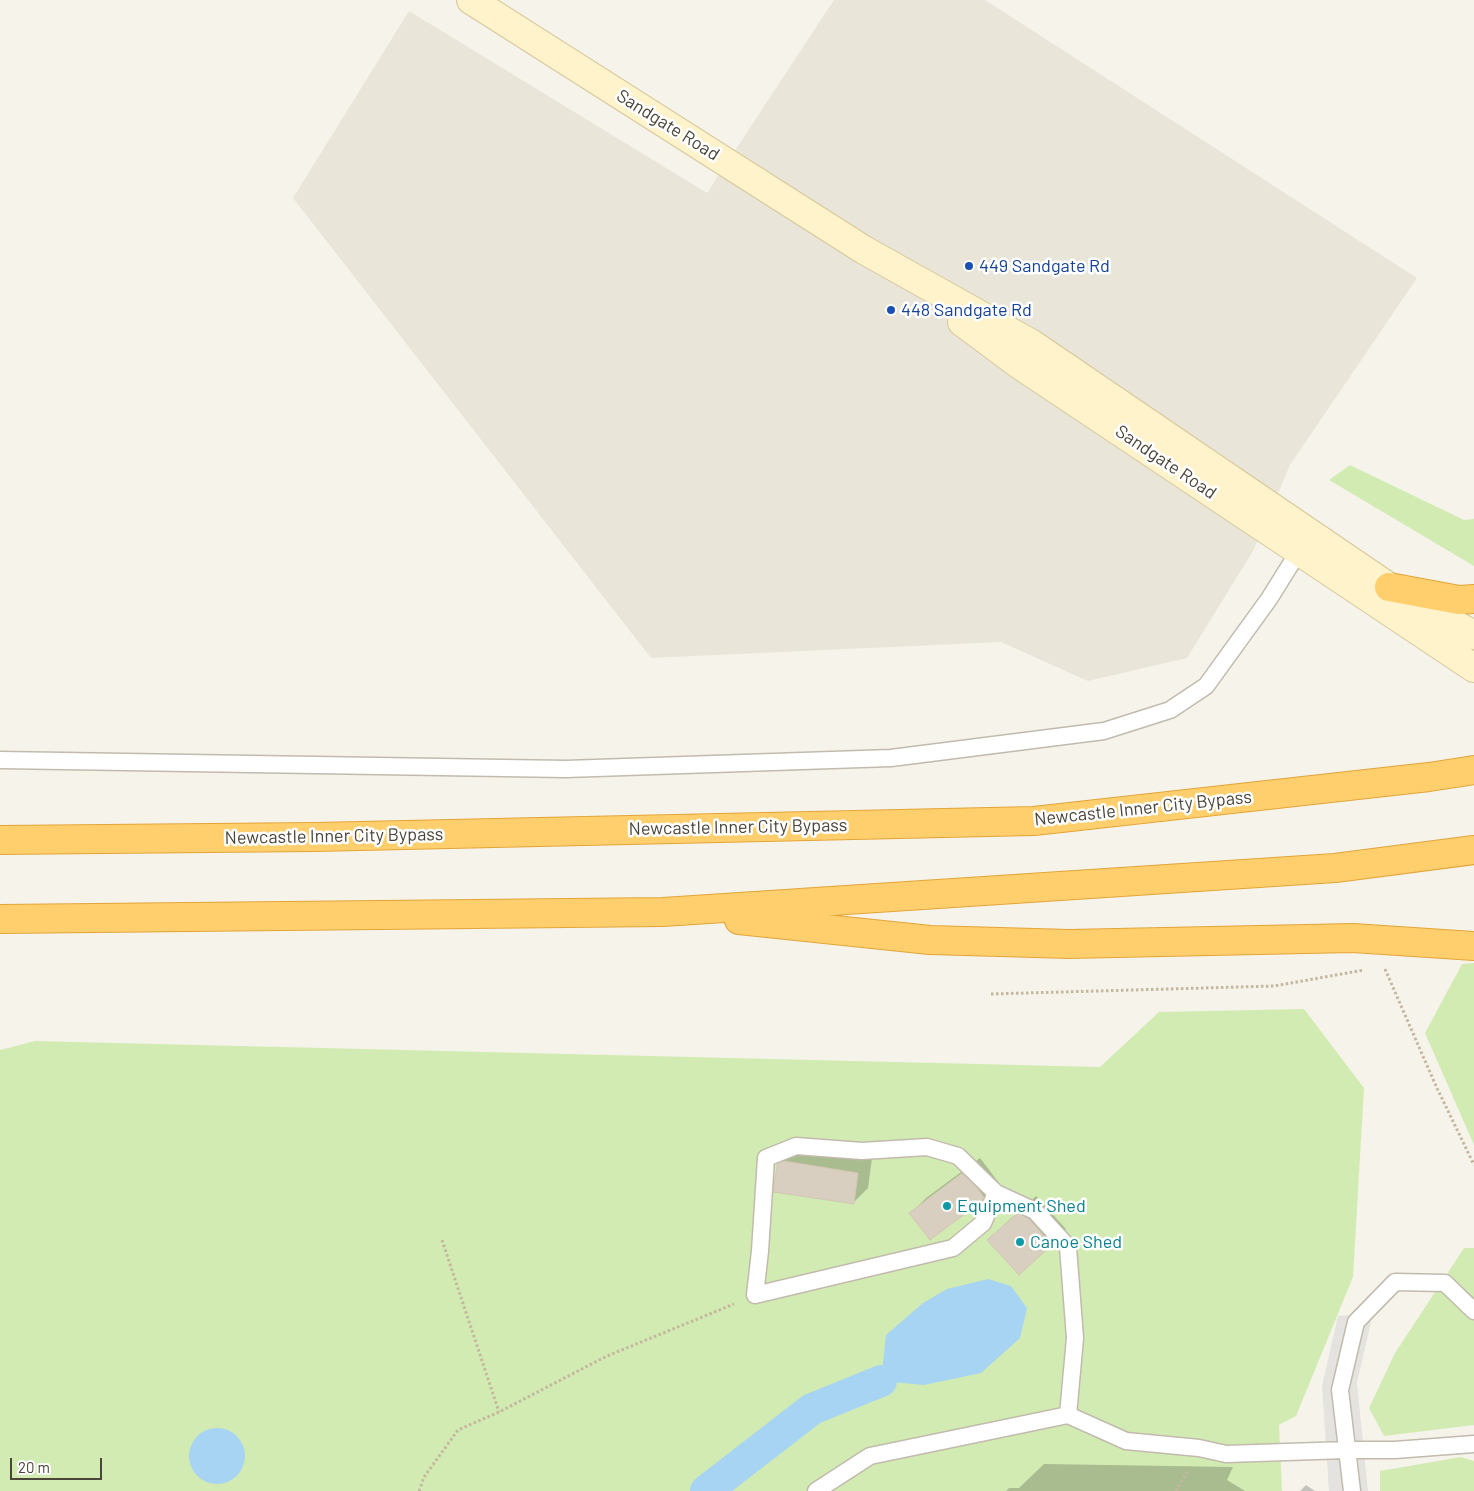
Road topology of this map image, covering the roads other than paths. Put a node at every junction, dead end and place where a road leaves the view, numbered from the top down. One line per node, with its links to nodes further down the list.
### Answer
1 (471, 0): 2 (main road, Sandgate Road)
2 (864, 250): 3 (main road, Sandgate Road); 4 (main road, Sandgate Road)
3 (1299, 551): 7 (main road, Sandgate Road); 8 (lane)
4 (1389, 587): 5 (highway); 6 (main road, Sandgate Road)
5 (1474, 599)
6 (1474, 636)
7 (1474, 668)
8 (0, 760)
9 (1474, 770): 10 (highway, Newcastle Inner City Bypass)
10 (0, 840)
11 (1474, 850): 12 (highway)
12 (663, 912): 13 (highway); 14 (highway)
13 (0, 918)
14 (1474, 946)
15 (996, 1193): 15 (lane); 17 (lane)
16 (1474, 1311): 19 (lane)
17 (1068, 1415): 19 (lane); 20 (lane)
18 (1474, 1444): 19 (lane)
19 (1347, 1450): 21 (lane)
20 (816, 1491)
21 (1352, 1491)

